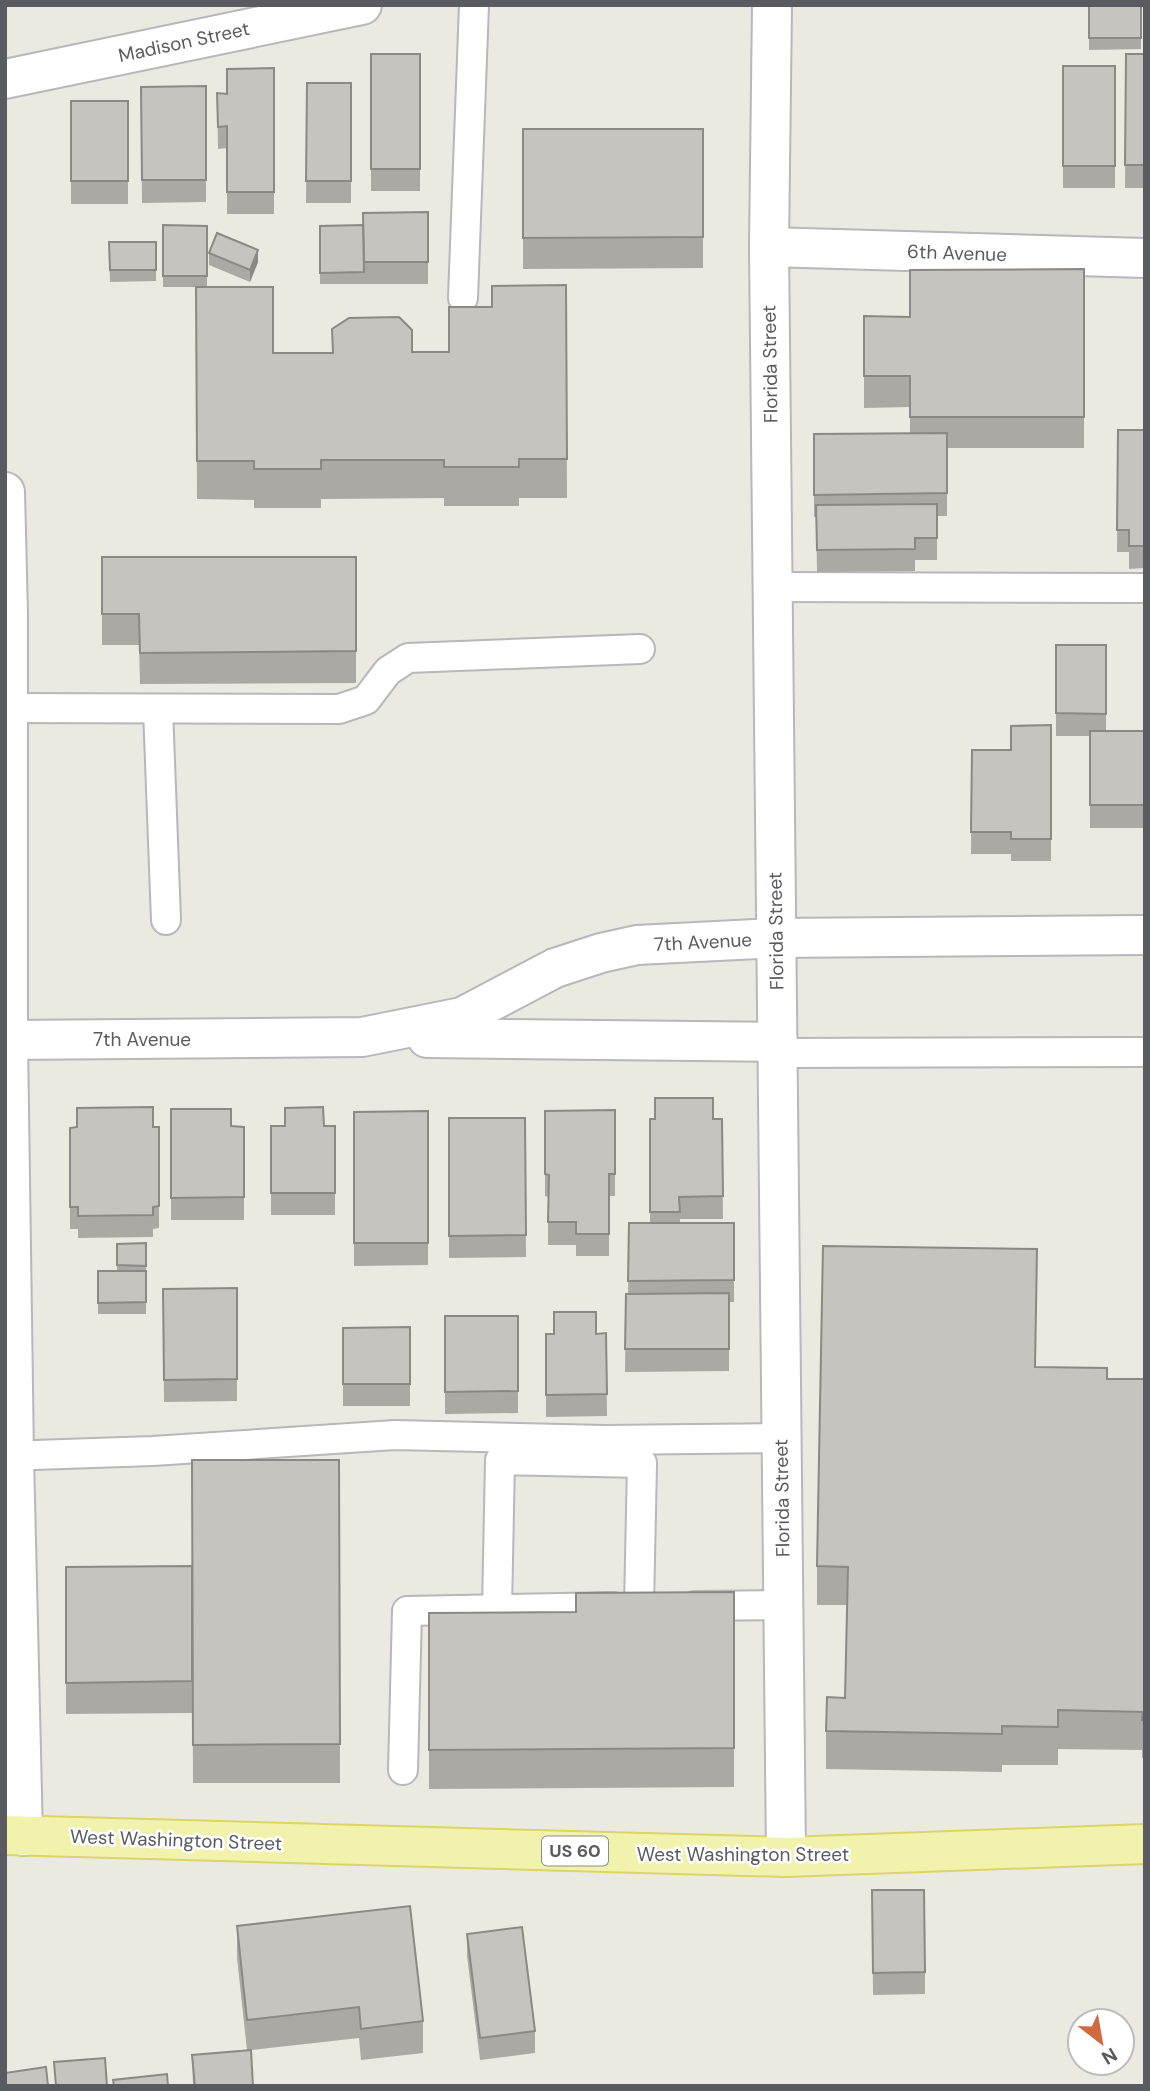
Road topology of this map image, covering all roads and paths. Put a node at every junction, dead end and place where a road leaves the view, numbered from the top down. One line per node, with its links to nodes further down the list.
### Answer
1 (362, 5): 4 (street, Madison Street)
2 (474, 5): 7 (lane)
3 (772, 5): 5 (street, Florida Street)
4 (5, 79)
5 (769, 247): 6 (street, 6th Avenue); 9 (street, Florida Street)
6 (1145, 258)
7 (463, 298)
8 (5, 492): 11 (street)
9 (773, 587): 10 (lane); 17 (street, Florida Street)
10 (1145, 588)
11 (7, 615): 13 (street)
12 (640, 649): 14 (lane)
13 (8, 708): 14 (lane); 19 (street)
14 (158, 709): 15 (lane)
15 (166, 920)
16 (1145, 935): 17 (street, 7th Avenue)
17 (776, 938): 18 (street, 7th Avenue); 20 (street, Florida Street)
18 (362, 1037): 19 (street, 7th Avenue); 20 (street, 7th Avenue)
19 (7, 1040): 23 (street)
20 (778, 1048): 21 (lane); 22 (street, Florida Street)
21 (1145, 1052)
22 (781, 1438): 23 (lane); 24 (street, Florida Street)
23 (9, 1456): 28 (street)
24 (783, 1605): 25 (lane); 30 (street, Florida Street)
25 (639, 1607): 26 (lane); 26 (lane)
26 (497, 1609): 27 (lane)
27 (403, 1770)
28 (14, 1836): 30 (main road, West Washington Street / US 60)
29 (1145, 1844): 30 (main road, West Washington Street / US 60)
30 (786, 1857)

